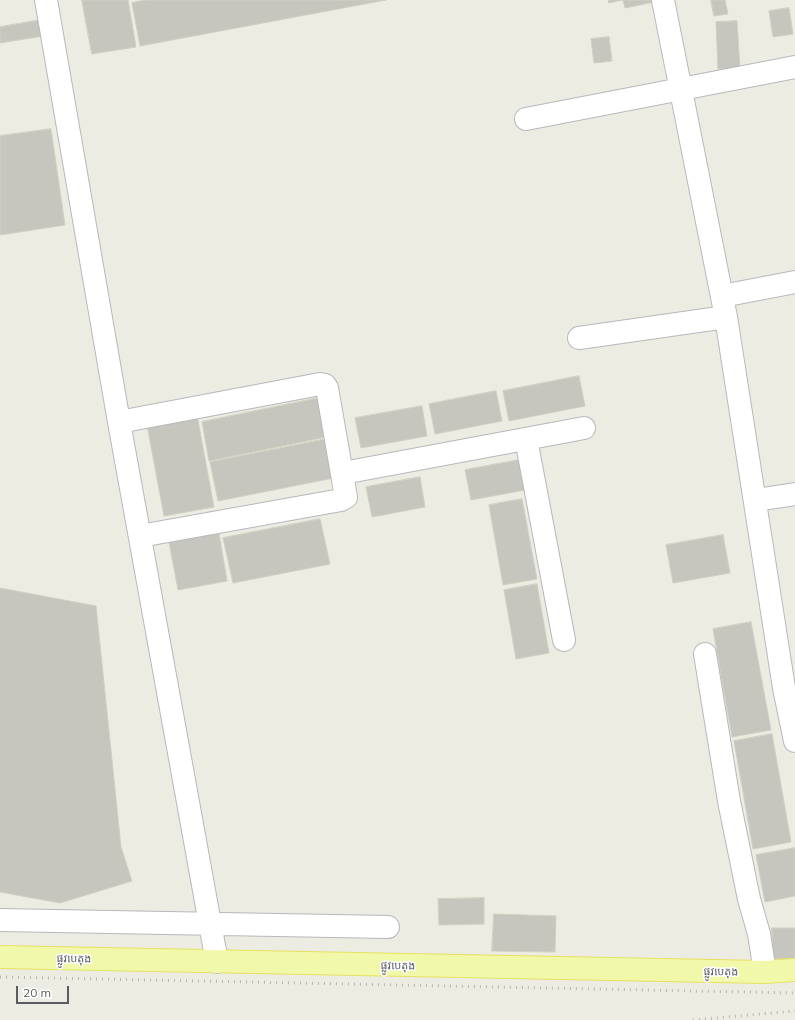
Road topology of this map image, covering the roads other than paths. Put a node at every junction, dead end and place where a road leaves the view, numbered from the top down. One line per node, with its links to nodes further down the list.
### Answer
1 (48, 0): 9 (street)
2 (663, 0): 4 (street)
3 (795, 67): 4 (street)
4 (682, 88): 5 (street); 7 (street)
5 (526, 119)
6 (795, 282): 7 (street)
7 (724, 306): 8 (street); 14 (street)
8 (579, 338)
9 (118, 422): 12 (street); 15 (street)
10 (584, 428): 11 (street)
11 (526, 439): 12 (street); 16 (street)
12 (343, 473): 15 (street)
13 (795, 494): 14 (street)
14 (756, 500): 18 (street)
15 (140, 536): 21 (street)
16 (564, 640)
17 (706, 654): 26 (street)
18 (790, 687): 19 (street)
19 (795, 741)
20 (0, 920): 21 (street)
21 (209, 923): 22 (street); 24 (street)
22 (388, 927)
23 (0, 957): 24 (main road, ផ្លូវបេតុង)
24 (217, 962): 26 (main road, ផ្លូវបេតុង)
25 (795, 970): 26 (main road, ផ្លូវបេតុង)
26 (764, 972)

